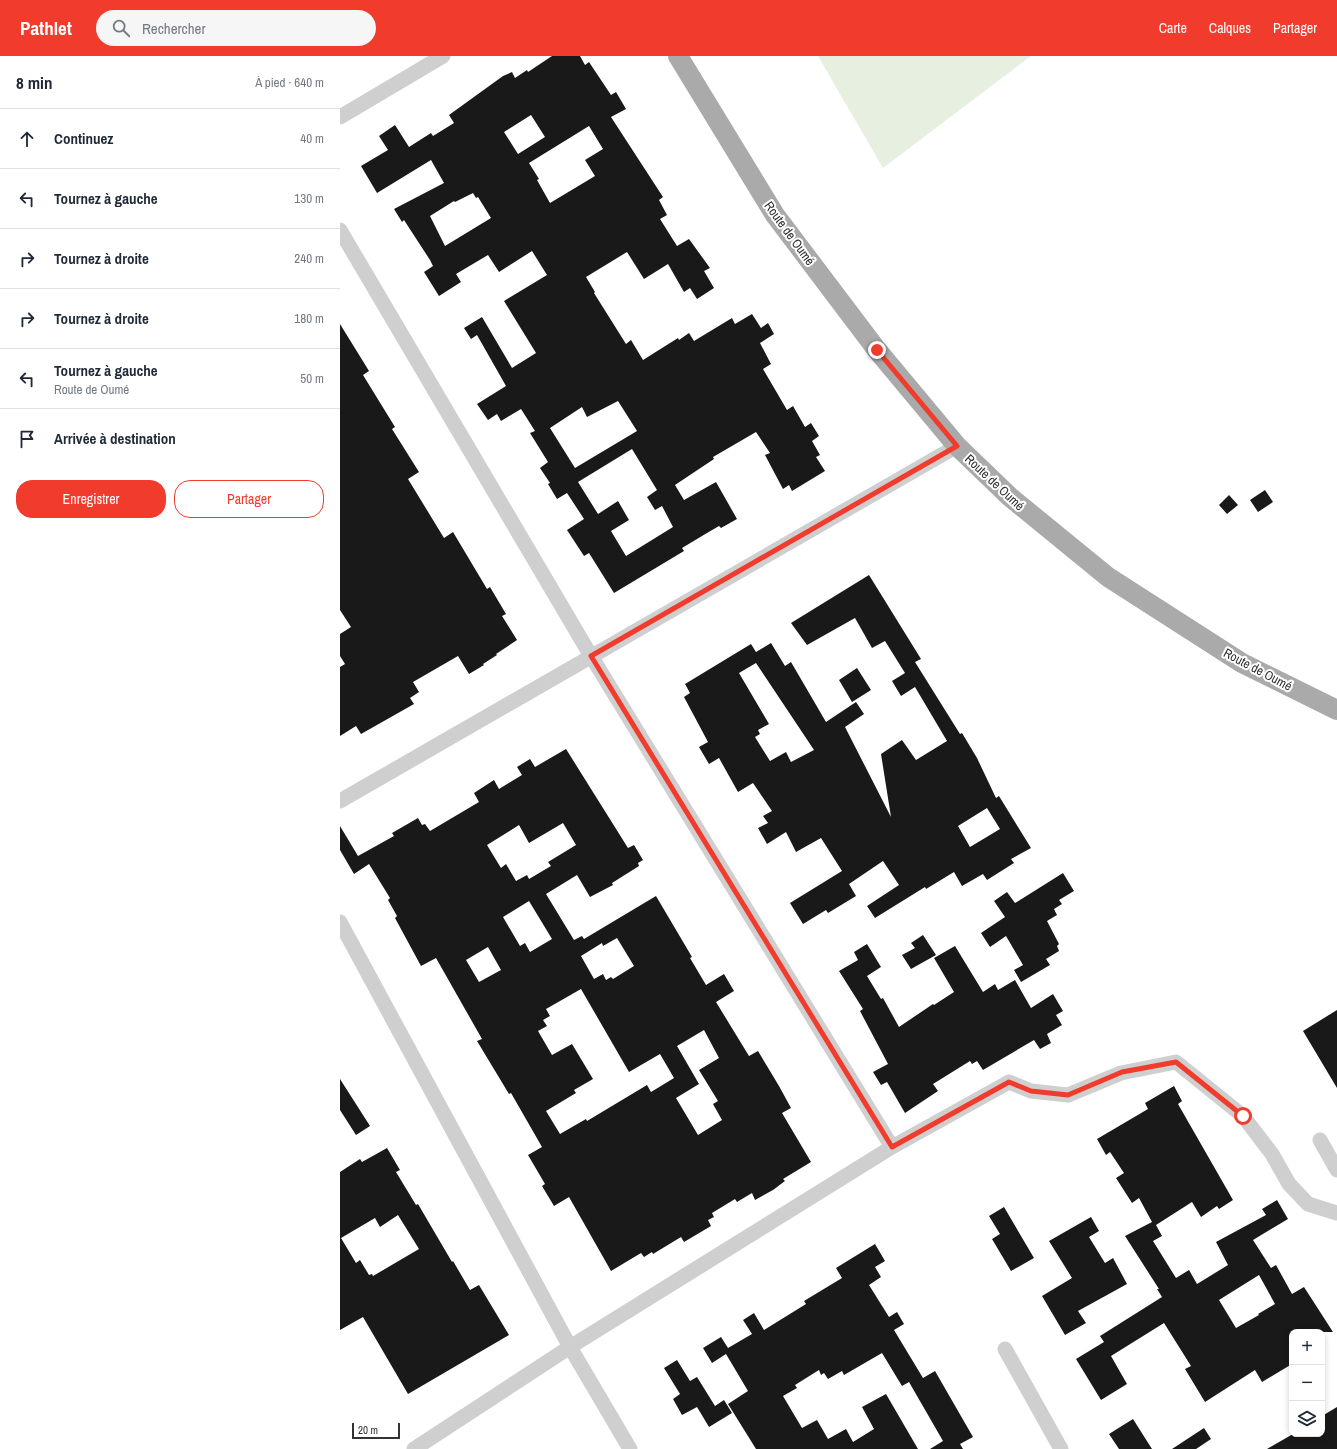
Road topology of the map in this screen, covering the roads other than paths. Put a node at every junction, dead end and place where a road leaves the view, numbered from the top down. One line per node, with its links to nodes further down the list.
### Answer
1 (443, 56): 3 (street)
2 (678, 56): 5 (main road, Route de Oumé)
3 (340, 118)
4 (340, 230): 6 (street)
5 (957, 446): 6 (street); 7 (main road, Route de Oumé)
6 (591, 656): 8 (street); 11 (street)
7 (1337, 710)
8 (340, 801)
9 (340, 922): 14 (street)
10 (1320, 1140): 12 (street)
11 (892, 1147): 13 (street); 14 (street)
12 (1337, 1170)
13 (1337, 1213)
14 (570, 1347): 16 (street); 17 (street)
15 (1005, 1349): 18 (street)
16 (414, 1449)
17 (630, 1449)
18 (1060, 1449)

